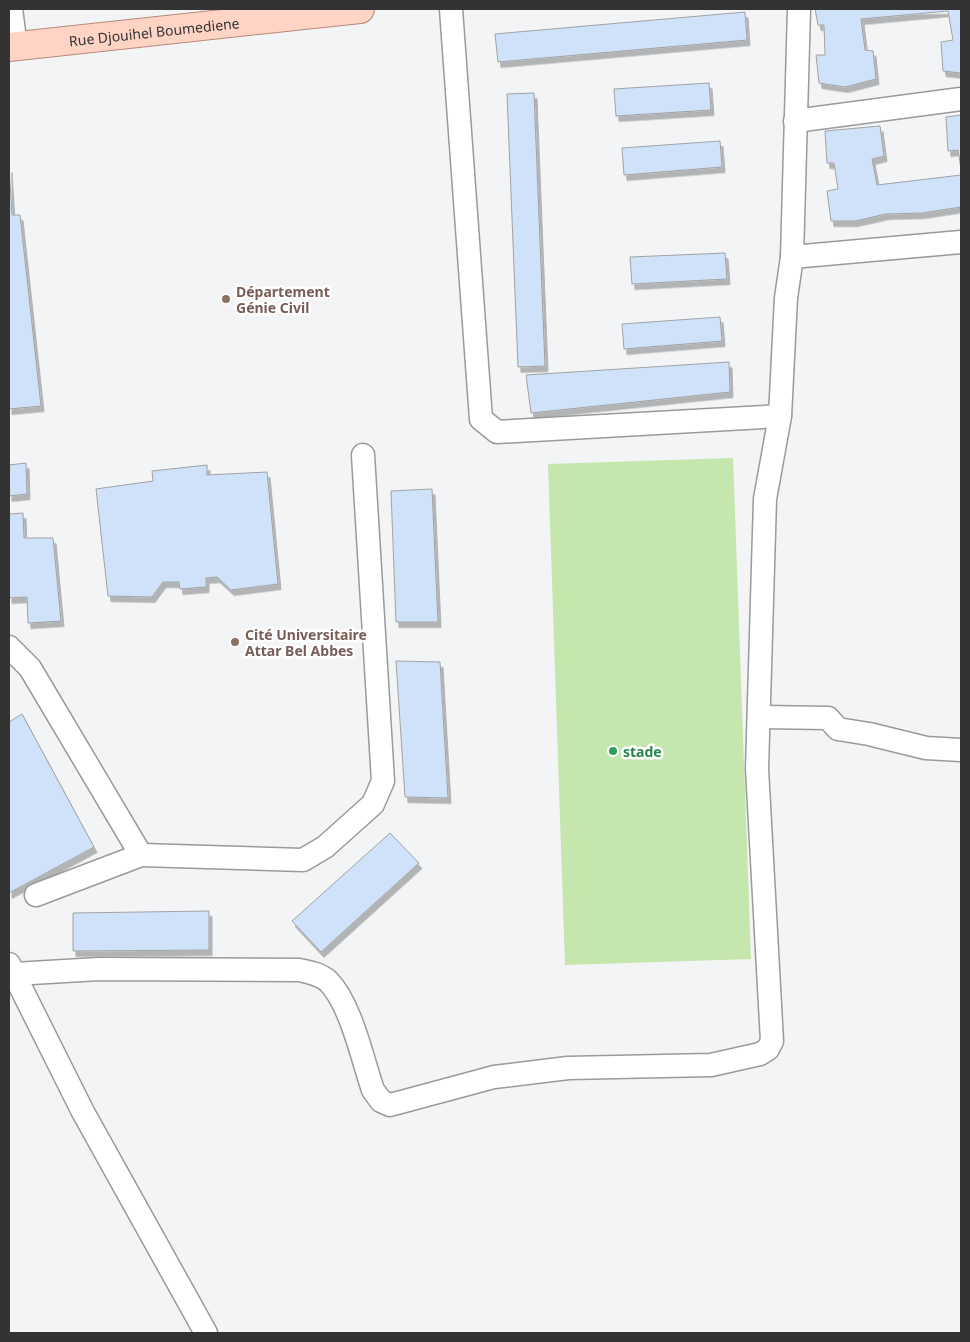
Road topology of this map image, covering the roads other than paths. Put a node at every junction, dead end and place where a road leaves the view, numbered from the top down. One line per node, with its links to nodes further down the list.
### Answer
1 (11, 9): 6 (street)
2 (360, 9): 5 (main road, Rue Djouihel Boumediene)
3 (451, 9): 11 (street)
4 (799, 9): 8 (street)
5 (326, 11): 6 (main road, Rue Djouihel Boumediene)
6 (12, 47)
7 (961, 99): 8 (street)
8 (795, 121): 10 (street)
9 (961, 242): 10 (street)
10 (792, 257): 11 (street)
11 (780, 416): 14 (street)
12 (363, 455): 16 (street)
13 (9, 647): 16 (street)
14 (759, 717): 15 (street); 18 (street)
15 (961, 750)
16 (141, 855): 17 (street)
17 (36, 894)
18 (12, 969): 19 (street)
19 (206, 1333)

